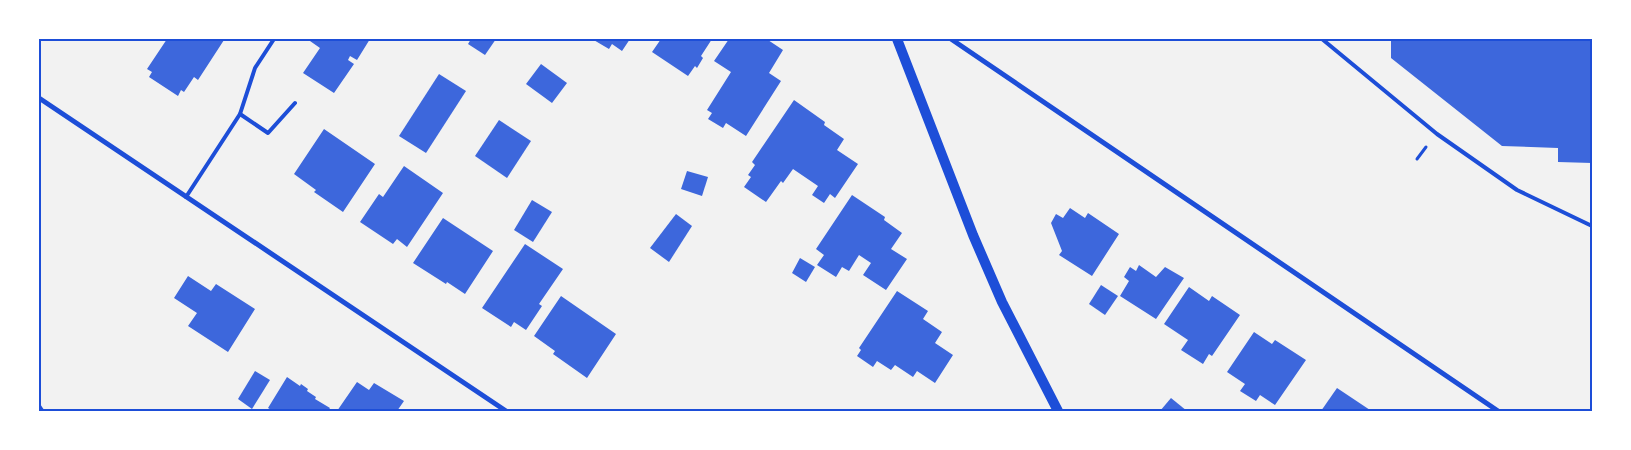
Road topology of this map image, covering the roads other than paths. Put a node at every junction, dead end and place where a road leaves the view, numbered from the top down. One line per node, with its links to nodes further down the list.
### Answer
1 (274, 39): 7 (lane)
2 (898, 39): 11 (main road)
3 (951, 39): 12 (street)
4 (1322, 39): 9 (lane)
5 (39, 98): 8 (street)
6 (295, 103): 7 (lane)
7 (240, 114): 8 (lane)
8 (186, 197): 10 (street)
9 (1592, 226)
10 (506, 411)
11 (1058, 411)
12 (1498, 411)

